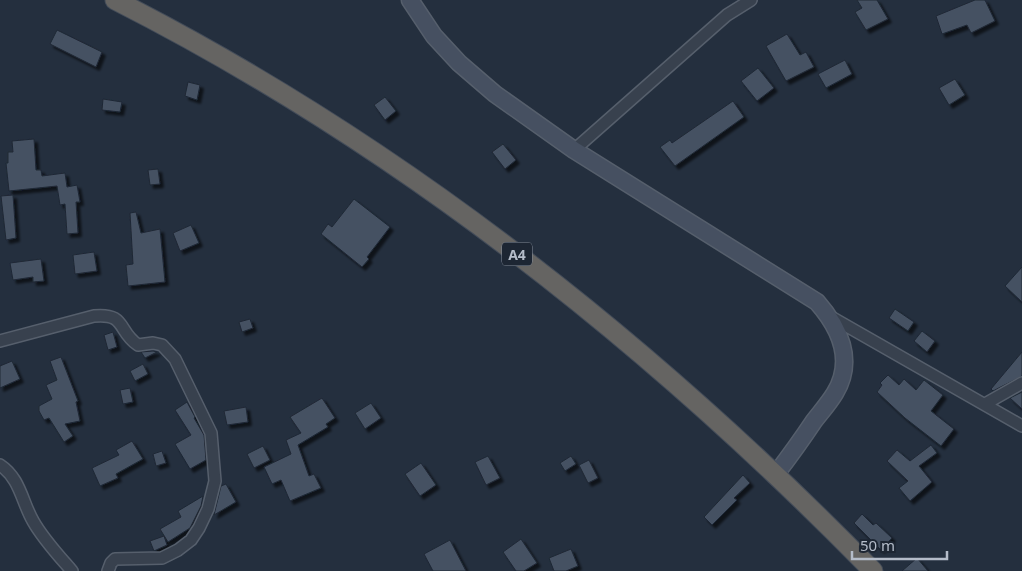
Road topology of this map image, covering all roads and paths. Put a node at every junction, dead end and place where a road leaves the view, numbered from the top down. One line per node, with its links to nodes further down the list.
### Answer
1 (115, 0): 11 (highway, A4)
2 (410, 0): 4 (main road)
3 (751, 0): 4 (street)
4 (574, 150): 5 (main road)
5 (831, 317): 8 (street); 11 (main road)
6 (0, 341): 14 (street)
7 (1022, 383): 8 (street)
8 (985, 404): 9 (street)
9 (1022, 426)
10 (0, 464): 13 (street)
11 (776, 474): 12 (highway, A4)
12 (866, 569)
13 (72, 571)
14 (108, 571)

